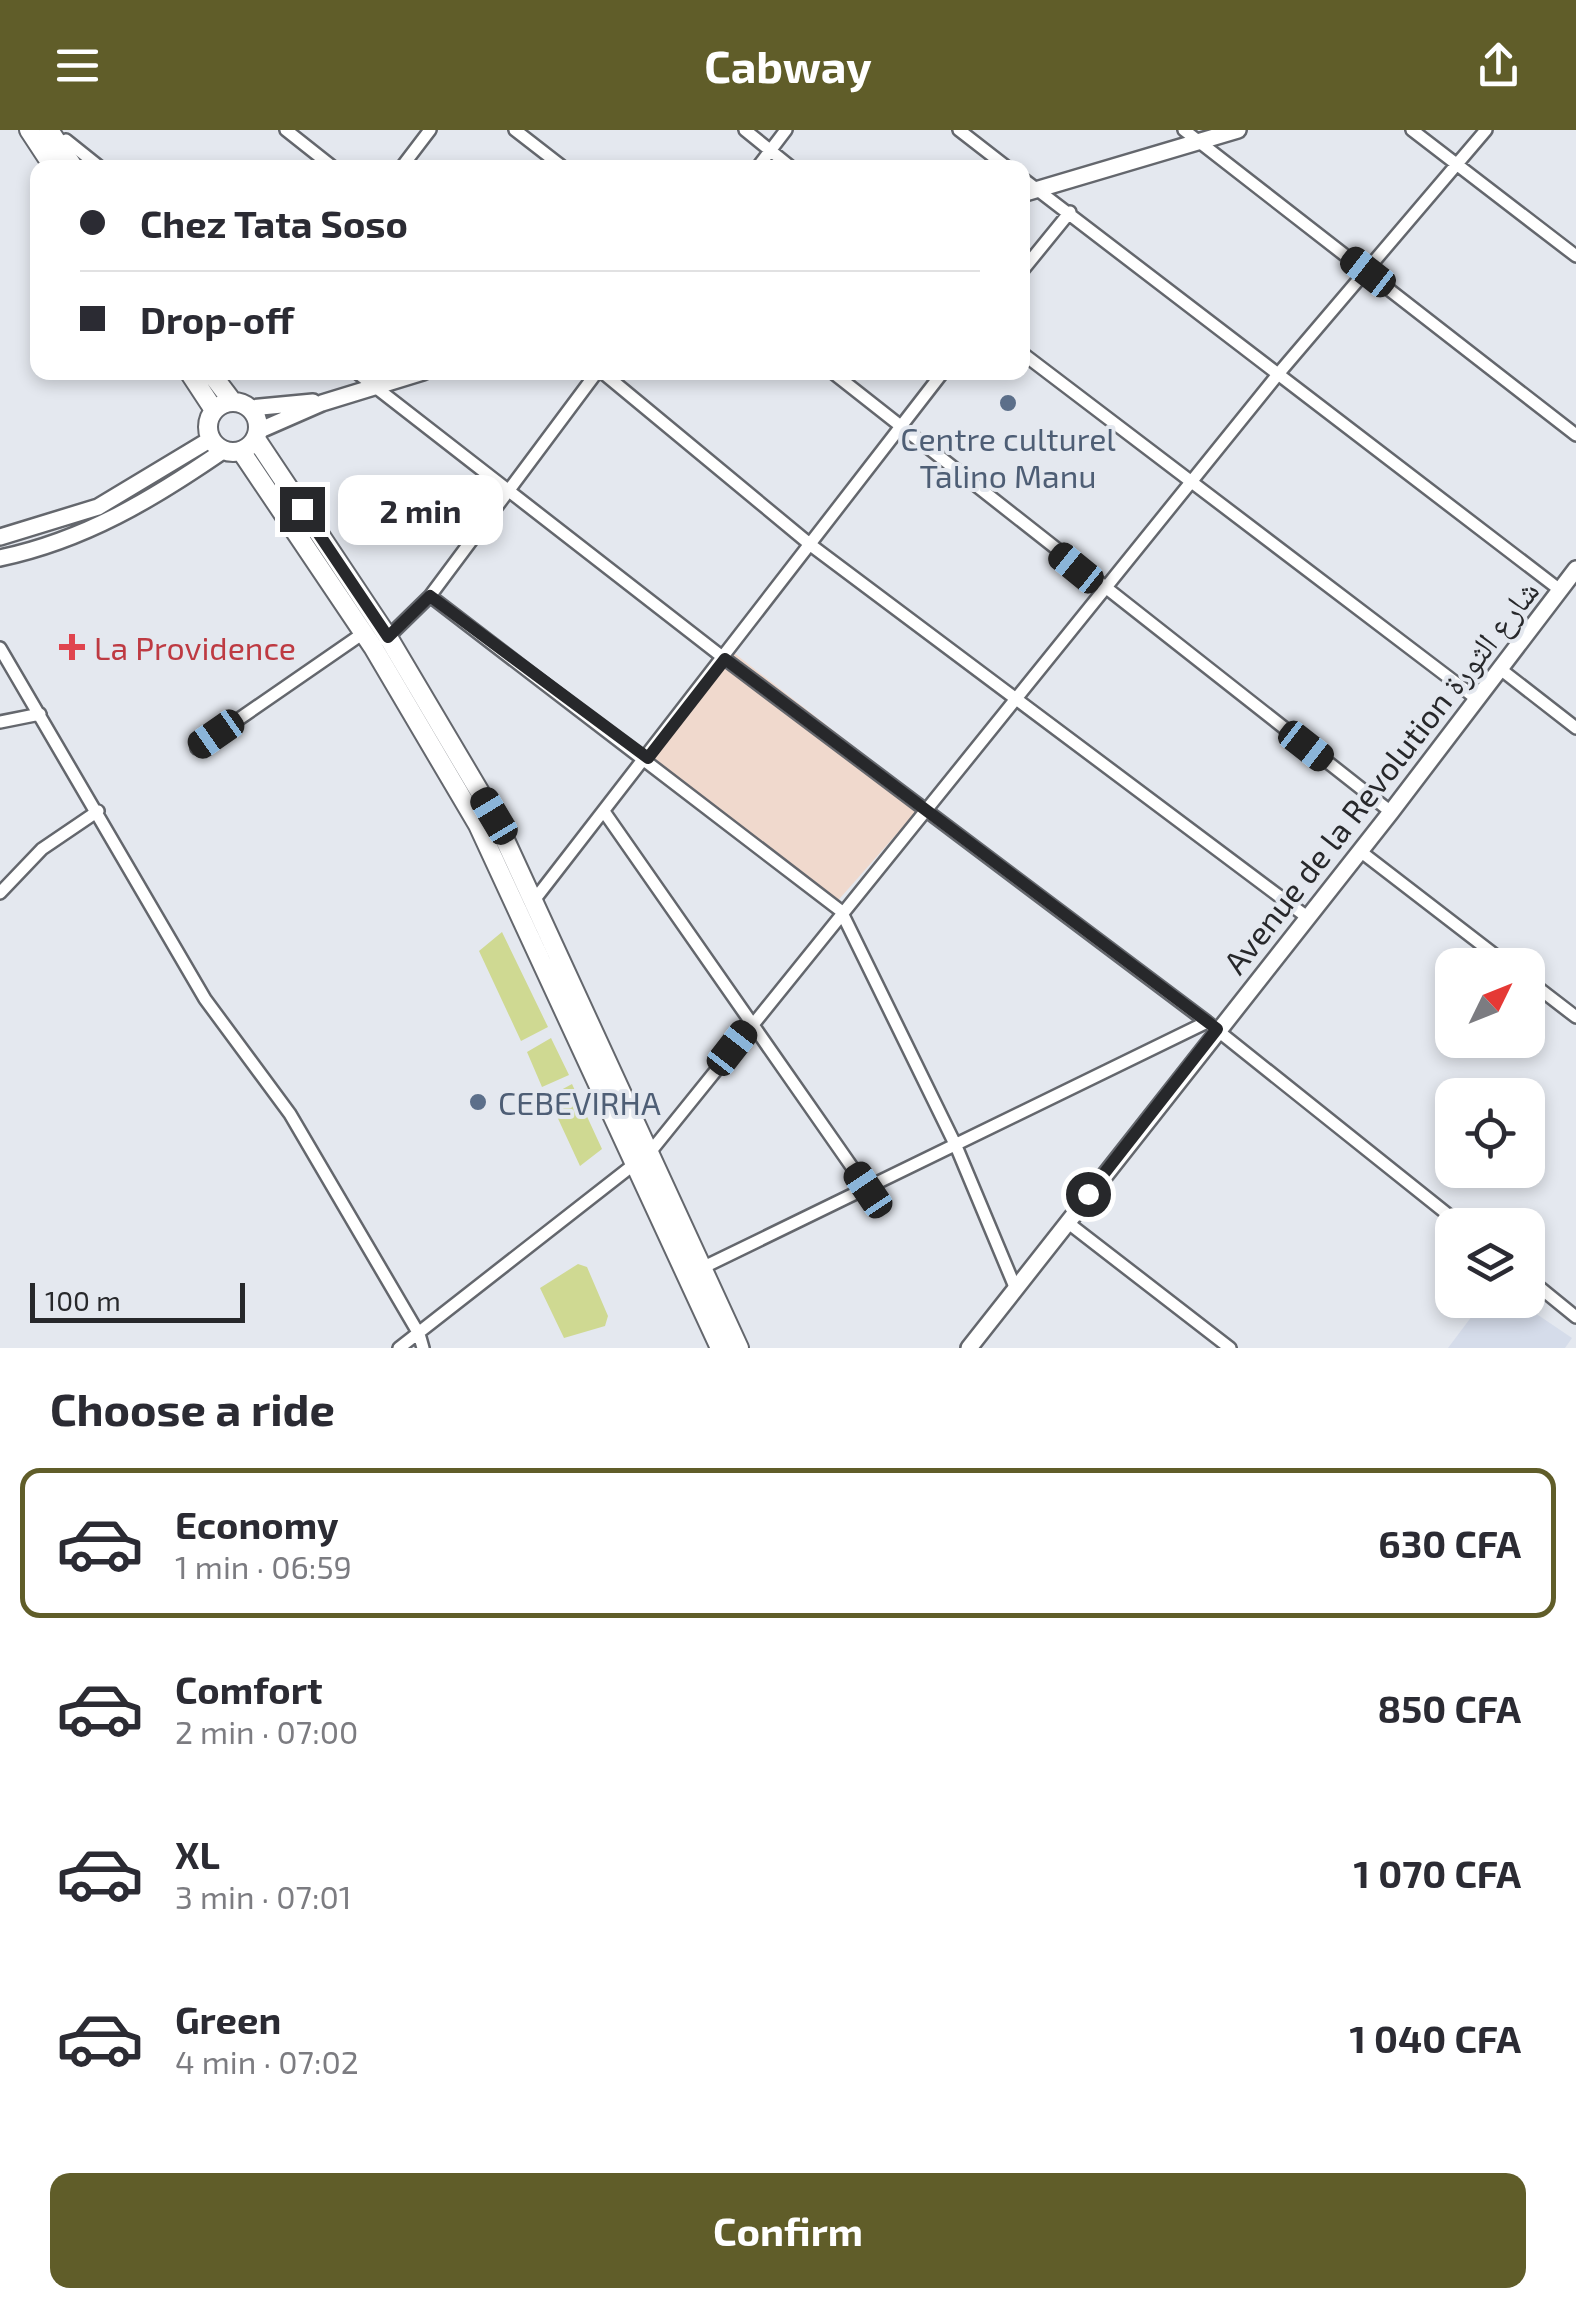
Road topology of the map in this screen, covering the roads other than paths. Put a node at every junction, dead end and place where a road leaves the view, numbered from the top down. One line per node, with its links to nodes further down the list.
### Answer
1 (29, 130): 13 (main road)
2 (286, 130): 16 (street)
3 (430, 130): 17 (street)
4 (515, 130): 18 (street)
5 (745, 130): 14 (street)
6 (786, 130): 14 (street)
7 (959, 130): 21 (street)
8 (1184, 130): 12 (street)
9 (1238, 130): 12 (street)
10 (1412, 130): 22 (street)
11 (1486, 130): 22 (street)
12 (1200, 142): 23 (street); 27 (street)
13 (58, 144): 15 (street)
14 (770, 150): 19 (street); 20 (street)
15 (87, 160)
16 (324, 160)
17 (407, 160)
18 (554, 160)
19 (763, 160)
20 (782, 160)
21 (998, 160)
22 (1457, 165): 25 (street); 27 (street)
23 (1030, 191): 24 (street)
24 (1070, 212): 26 (street); 29 (street)
25 (1576, 256)
26 (1030, 260)
27 (1368, 272): 29 (street); 44 (street)
28 (1030, 359): 46 (street)
29 (1280, 373): 46 (street); 52 (street)
30 (194, 380): 42 (main road)
31 (216, 380): 39 (main road)
32 (365, 380): 38 (street)
33 (394, 380): 38 (street)
34 (593, 380): 47 (street)
35 (609, 380): 49 (street)
36 (842, 380): 43 (street)
37 (937, 380): 43 (street)
38 (372, 386): 40 (street); 47 (street)
39 (232, 402): 41 (main road); 42 (main road)
40 (322, 402): 41 (street); 45 (street)
41 (250, 408): 45 (main road)
42 (214, 410): 45 (main road)
43 (902, 427): 49 (street); 53 (street)
44 (1576, 435)
45 (238, 442): 48 (street); 50 (street); 55 (main road); 55 (main road)
46 (1189, 483): 53 (street); 60 (street)
47 (507, 490): 54 (street); 57 (street)
48 (0, 538)
49 (812, 546): 57 (street); 59 (street)
50 (0, 558)
51 (1576, 569): 52 (street, Avenue de la Revolution شارع الثورة)
52 (1560, 590): 58 (street, Avenue de la Revolution شارع الثورة)
53 (1105, 592): 59 (street); 68 (street)
54 (430, 596): 55 (street); 65 (street)
55 (374, 639): 64 (street); 72 (main road)
56 (0, 648): 61 (street)
57 (725, 659): 65 (street); 66 (street)
58 (1499, 668): 60 (street, Avenue de la Revolution شارع الثورة); 63 (street)
59 (1017, 700): 66 (street); 74 (street)
60 (1477, 700): 68 (street, Avenue de la Revolution شارع الثورة)
61 (40, 714): 62 (street); 67 (street)
62 (0, 722)
63 (1576, 728)
64 (197, 748)
65 (648, 758): 69 (street); 73 (street)
66 (928, 808): 73 (street); 79 (street)
67 (98, 810): 71 (street); 90 (street)
68 (1391, 812): 70 (street, Avenue de la Revolution شارع الثورة)
69 (605, 813): 72 (street); 78 (street)
70 (1360, 851): 74 (street, Avenue de la Revolution شارع الثورة); 75 (street)
71 (0, 893)
72 (528, 907): 81 (main road); 82 (main road)
73 (841, 910): 78 (street); 80 (street)
74 (1307, 917): 79 (street, Avenue de la Revolution شارع الثورة)
75 (1486, 948)
76 (1545, 993): 77 (street)
77 (1576, 1018)
78 (752, 1022): 81 (street); 83 (street)
79 (1212, 1025): 80 (street); 84 (street); 85 (street, Avenue de la Revolution شارع الثورة)
80 (956, 1146): 83 (street); 87 (street)
81 (651, 1151): 82 (street); 86 (main road)
82 (633, 1165): 90 (street); 93 (main road)
83 (868, 1190): 86 (street)
84 (1440, 1208)
85 (1067, 1222): 87 (street, Avenue de la Revolution شارع الثورة); 96 (street)
86 (704, 1267): 94 (main road)
87 (1015, 1287): 95 (street, Avenue de la Revolution شارع الثورة)
88 (1545, 1292): 89 (street)
89 (1576, 1317)
90 (420, 1334): 91 (street); 92 (street)
91 (400, 1348)
92 (423, 1348)
93 (720, 1348)
94 (740, 1348)
95 (969, 1348)
96 (1230, 1348)

